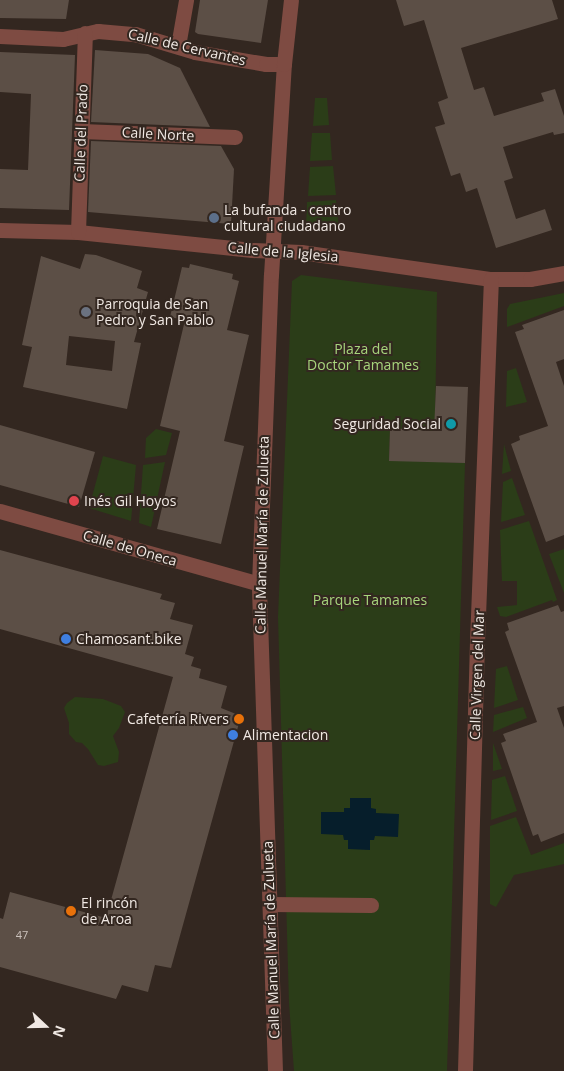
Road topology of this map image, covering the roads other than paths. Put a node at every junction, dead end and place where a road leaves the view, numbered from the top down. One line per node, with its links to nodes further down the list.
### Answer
1 (186, 0): 5 (street)
2 (291, 0): 6 (street, Calle Manuel María de Zulueta)
3 (85, 33): 4 (street, Calle de Cervantes); 5 (street, Calle de Cervantes); 7 (street, Calle del Prado)
4 (0, 36)
5 (178, 46): 6 (street, Calle de Cervantes)
6 (284, 64): 11 (street, Calle Manuel María de Zulueta)
7 (81, 131): 8 (street, Calle Norte); 10 (street, Calle del Prado)
8 (234, 137)
9 (0, 230): 10 (street, Calle de la Iglesia)
10 (78, 232): 11 (street, Calle de la Iglesia)
11 (273, 252): 13 (street, Calle de la Iglesia); 15 (street, Calle Manuel María de Zulueta)
12 (564, 272): 13 (street, Calle de la Iglesia)
13 (491, 279): 19 (street, Calle Virgen del Mar)
14 (0, 511): 15 (street, Calle de Oneca)
15 (259, 584): 16 (street, Calle Manuel María de Zulueta)
16 (270, 904): 17 (street); 18 (street, Calle Manuel María de Zulueta)
17 (371, 905)
18 (275, 1071)
19 (465, 1071)

